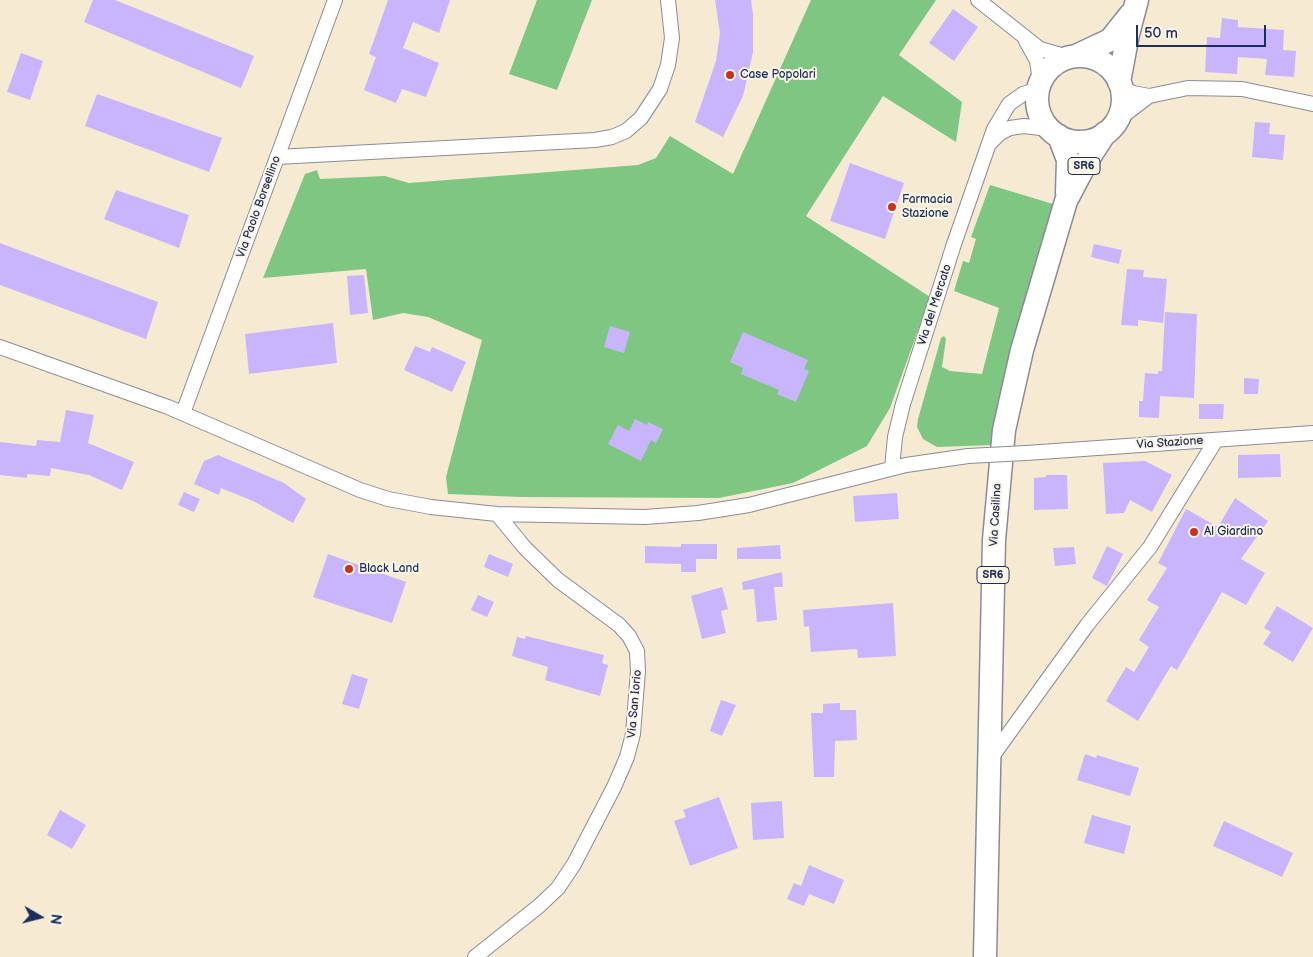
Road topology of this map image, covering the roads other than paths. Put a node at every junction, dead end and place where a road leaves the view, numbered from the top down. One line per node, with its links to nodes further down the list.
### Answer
1 (335, 0): 14 (street, Via Paolo Borsellino)
2 (668, 0): 14 (street)
3 (978, 0): 5 (street)
4 (1135, 5): 6 (main road); 8 (main road)
5 (1024, 38): 6 (street); 7 (street)
6 (1073, 56): 7 (main road); 8 (main road)
7 (1039, 85): 12 (main road); 13 (street, Via del Mercato)
8 (1120, 85): 9 (street); 11 (main road)
9 (1150, 96): 10 (street); 11 (street)
10 (1313, 104)
11 (1111, 127): 12 (main road); 15 (main road, Via Casilina / SR6)
12 (1054, 133): 13 (street); 15 (main road, Via Casilina / SR6)
13 (989, 144): 20 (street, Via del Mercato)
14 (277, 156): 17 (street, Via Paolo Borsellino)
15 (1066, 201): 22 (main road, Via Casilina / SR6)
16 (0, 347): 17 (street, Via Stazione)
17 (183, 413): 21 (street, Via Stazione)
18 (1313, 434): 19 (street, Via Stazione)
19 (1216, 440): 20 (street, Via Stazione, bridge); 22 (street)
20 (892, 468): 21 (street, Via Stazione)
21 (497, 514): 23 (street, Via San Iorio)
22 (991, 758): 24 (main road, Via Casilina / SR6)
23 (475, 957)
24 (985, 957)

